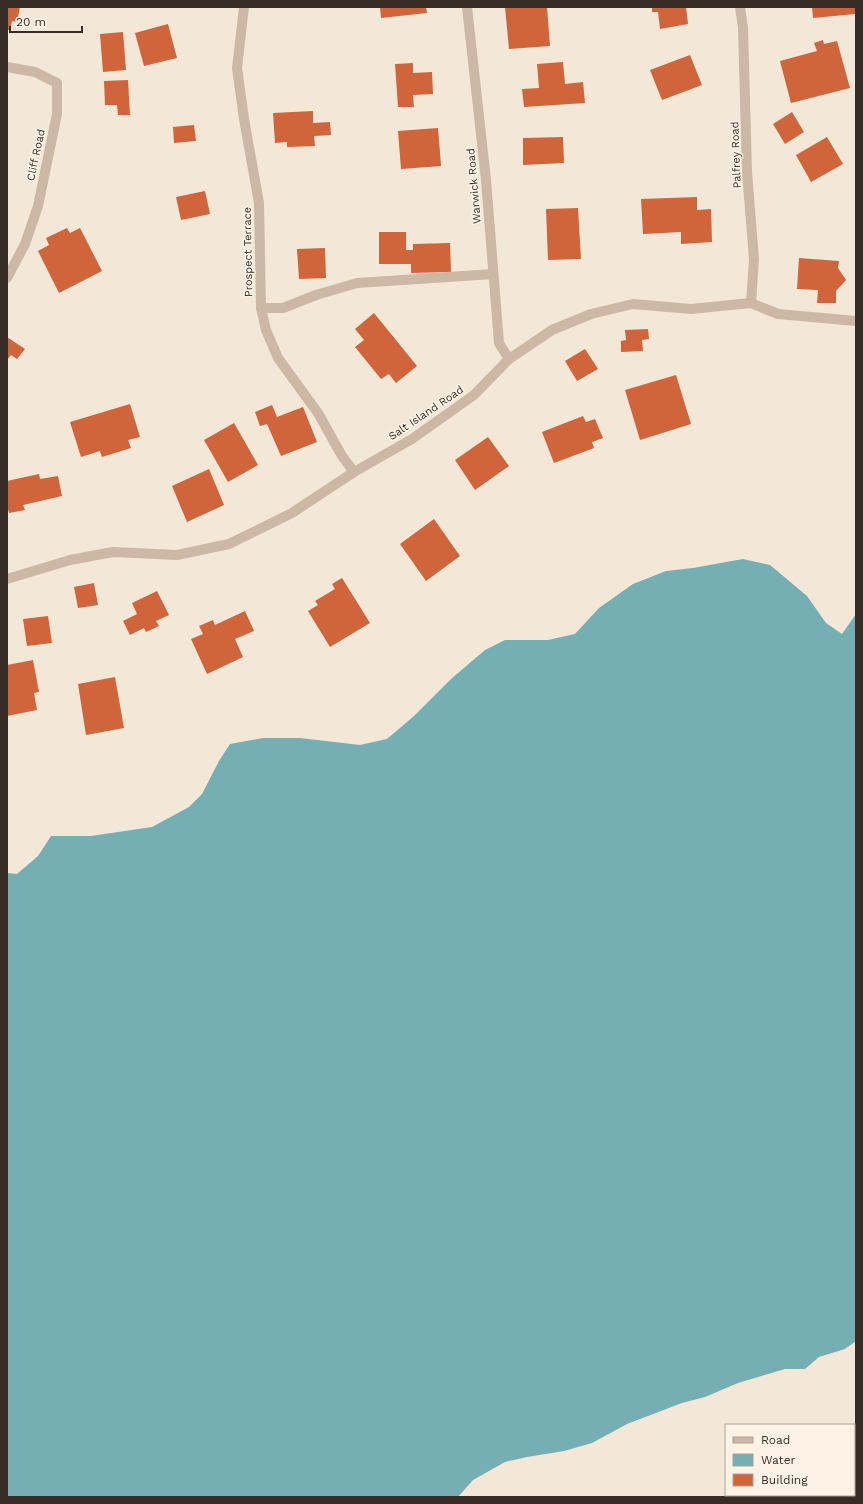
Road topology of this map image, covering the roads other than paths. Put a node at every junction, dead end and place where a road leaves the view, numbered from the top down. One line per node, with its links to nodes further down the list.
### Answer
1 (244, 7): 8 (street, Prospect Terrace)
2 (467, 7): 5 (street, Warwick Road)
3 (740, 7): 7 (street, Palfrey Road)
4 (7, 67): 6 (street, Cliff Road)
5 (493, 274): 8 (street); 10 (street, Warwick Road)
6 (7, 278)
7 (751, 302): 9 (street); 10 (street, Salt Island Road)
8 (261, 308): 11 (street, Prospect Terrace)
9 (856, 321)
10 (509, 359): 11 (street, Salt Island Road)
11 (354, 472): 12 (street, Salt Island Road)
12 (7, 579)

